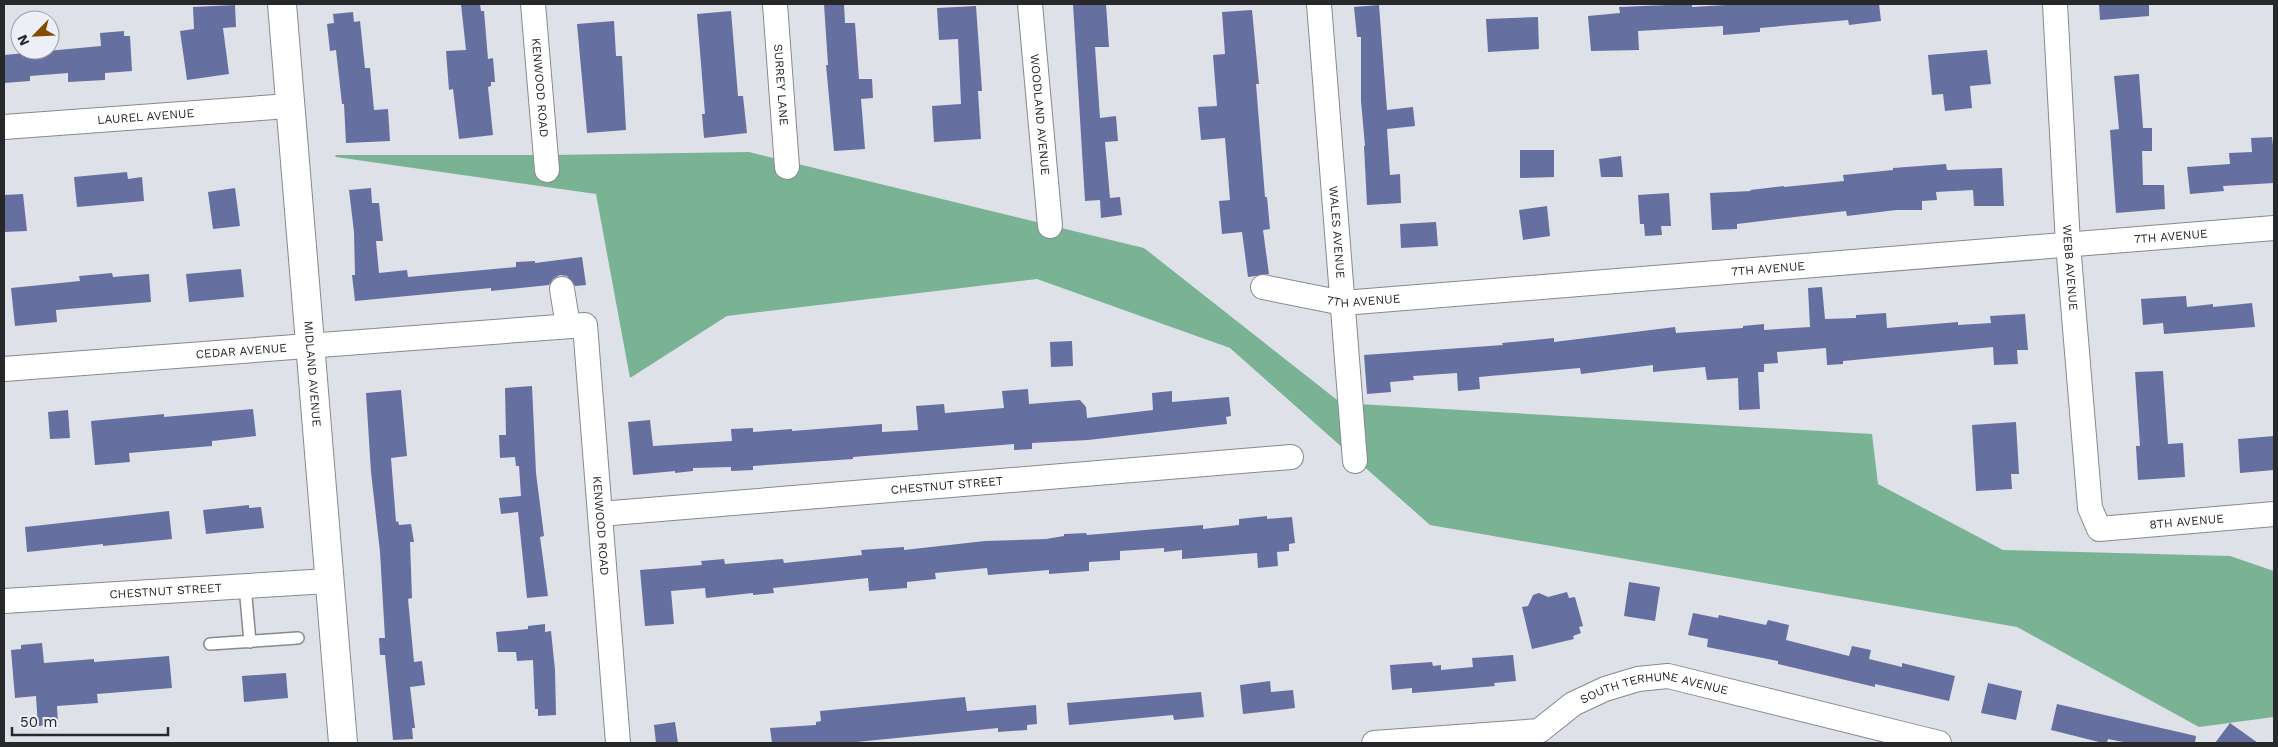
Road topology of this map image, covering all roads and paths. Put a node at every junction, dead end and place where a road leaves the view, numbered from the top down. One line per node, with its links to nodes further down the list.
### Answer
1 (282, 4): 7 (street, MIDLAND AVENUE)
2 (533, 4): 10 (street, KENWOOD ROAD)
3 (775, 4): 9 (street, SURREY LANE)
4 (1030, 4): 11 (street, WOODLAND AVENUE)
5 (1319, 4): 16 (street, WALES AVENUE)
6 (2055, 4): 13 (street, WEBB AVENUE)
7 (289, 106): 8 (street, LAUREL AVENUE); 18 (street, MIDLAND AVENUE)
8 (4, 127)
9 (787, 168)
10 (547, 170)
11 (1050, 226)
12 (2274, 228): 13 (street, 7TH AVENUE)
13 (2068, 244): 16 (street, 7TH AVENUE); 24 (street, WEBB AVENUE)
14 (1263, 286): 16 (street, 7TH AVENUE)
15 (562, 289): 17 (street)
16 (1343, 303): 21 (street, WALES AVENUE)
17 (568, 326): 18 (street, CEDAR AVENUE); 22 (street, KENWOOD ROAD)
18 (309, 347): 19 (street, CEDAR AVENUE); 25 (street, MIDLAND AVENUE)
19 (4, 369)
20 (1291, 458): 22 (street, CHESTNUT STREET)
21 (1355, 461)
22 (600, 514): 33 (street, KENWOOD ROAD)
23 (2274, 514): 24 (street, 8TH AVENUE)
24 (2099, 529)
25 (328, 581): 26 (street, CHESTNUT STREET); 32 (street, MIDLAND AVENUE)
26 (245, 586): 27 (street, CHESTNUT STREET); 29 (lane)
27 (4, 601)
28 (298, 638): 29 (lane)
29 (250, 642): 30 (lane)
30 (210, 644)
31 (1539, 737): 34 (street, SOUTH TERHUNE AVENUE); 35 (street, SOUTH TERHUNE AVENUE)
32 (343, 743)
33 (618, 743)
34 (1374, 743)
35 (1938, 743)

